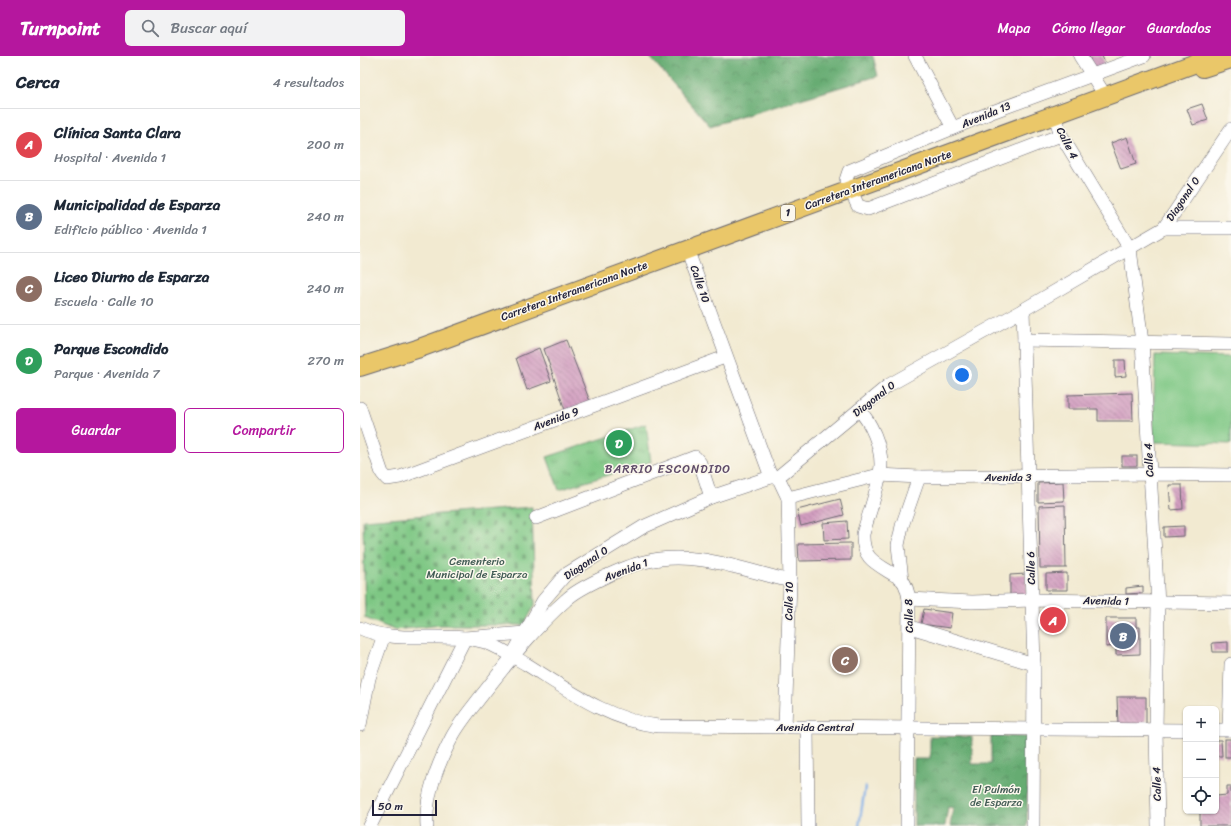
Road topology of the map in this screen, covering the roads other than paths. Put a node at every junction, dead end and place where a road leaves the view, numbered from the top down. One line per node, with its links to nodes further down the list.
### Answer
1 (915, 56): 10 (street)
2 (1080, 56): 6 (street)
3 (1144, 56): 6 (street, Avenida 13)
4 (1215, 56): 7 (highway, Carretera Interamericana Norte / 1)
5 (1231, 59): 7 (highway)
6 (1093, 75): 8 (street); 10 (street, Avenida 13)
7 (1142, 84): 8 (highway, Carretera Interamericana Norte / 1)
8 (1106, 97): 9 (highway, Carretera Interamericana Norte / 1)
9 (1055, 116): 12 (street, Calle 4); 13 (highway, Carretera Interamericana Norte / 1)
10 (953, 128): 13 (street, Avenida 13)
11 (1231, 129): 14 (street, Diagonal 0)
12 (1061, 135): 13 (street); 17 (street, Calle 4)
13 (850, 190): 16 (highway, Carretera Interamericana Norte / 1)
14 (1164, 228): 15 (street); 17 (street, Diagonal 0)
15 (1231, 228)
16 (687, 249): 22 (street, Calle 10); 23 (highway, Carretera Interamericana Norte / 1)
17 (1130, 249): 18 (street, Diagonal 0); 20 (street, Calle 4)
18 (1023, 310): 19 (street, Calle 6); 25 (street, Diagonal 0)
19 (1024, 340): 20 (street); 31 (street, Calle 6)
20 (1142, 342): 21 (street); 26 (street, Calle 4)
21 (1231, 344)
22 (725, 357): 24 (street, Avenida 9); 29 (street, Calle 10)
23 (360, 368)
24 (360, 408)
25 (859, 410): 27 (street); 29 (street, Diagonal 0)
26 (1149, 474): 28 (street, Avenida 3); 31 (street, Avenida 3); 39 (street, Calle 4)
27 (879, 475): 30 (street, Avenida 3); 33 (street, Avenida 3); 35 (street)
28 (1231, 475)
29 (774, 477): 32 (street, Diagonal 0); 33 (street, Calle 10)
30 (919, 477): 31 (street, Avenida 3); 35 (street, Calle 8)
31 (1029, 477): 38 (street, Calle 6)
32 (711, 497): 34 (street); 43 (street, Diagonal 0)
33 (788, 498): 36 (street, Calle 10)
34 (536, 518)
35 (902, 580): 37 (street, Calle 8)
36 (790, 582): 46 (street, Avenida 1); 52 (street, Calle 10)
37 (909, 600): 38 (street, Avenida 1); 41 (street, Calle 8)
38 (1032, 600): 39 (street, Avenida 1); 47 (street, Calle 6)
39 (1158, 603): 40 (street, Avenida 1); 54 (street, Calle 4)
40 (1231, 603)
41 (910, 627): 47 (street); 51 (street, Calle 8)
42 (360, 628): 44 (street, Avenida Central)
43 (525, 633): 45 (street, Avenida Central); 46 (street, Diagonal 0)
44 (384, 635): 45 (street, Avenida Central); 49 (street)
45 (465, 638): 46 (street, Avenida Central); 57 (street)
46 (512, 656): 52 (street, Avenida Central); 58 (street)
47 (1034, 664): 53 (street, Calle 6)
48 (1231, 664): 56 (street)
49 (360, 726)
50 (807, 727): 51 (street, Avenida Central); 52 (street, Avenida Central); 59 (street)
51 (908, 727): 53 (street, Avenida Central); 60 (street, Calle 8)
52 (785, 728)
53 (1034, 728): 54 (street, Avenida Central); 61 (street, Calle 6)
54 (1156, 730): 55 (street, Avenida Central); 62 (street, Calle 4)
55 (1183, 730)
56 (1225, 730)
57 (370, 826)
58 (428, 826)
59 (808, 826)
60 (907, 826)
61 (1033, 826)
62 (1158, 826)

